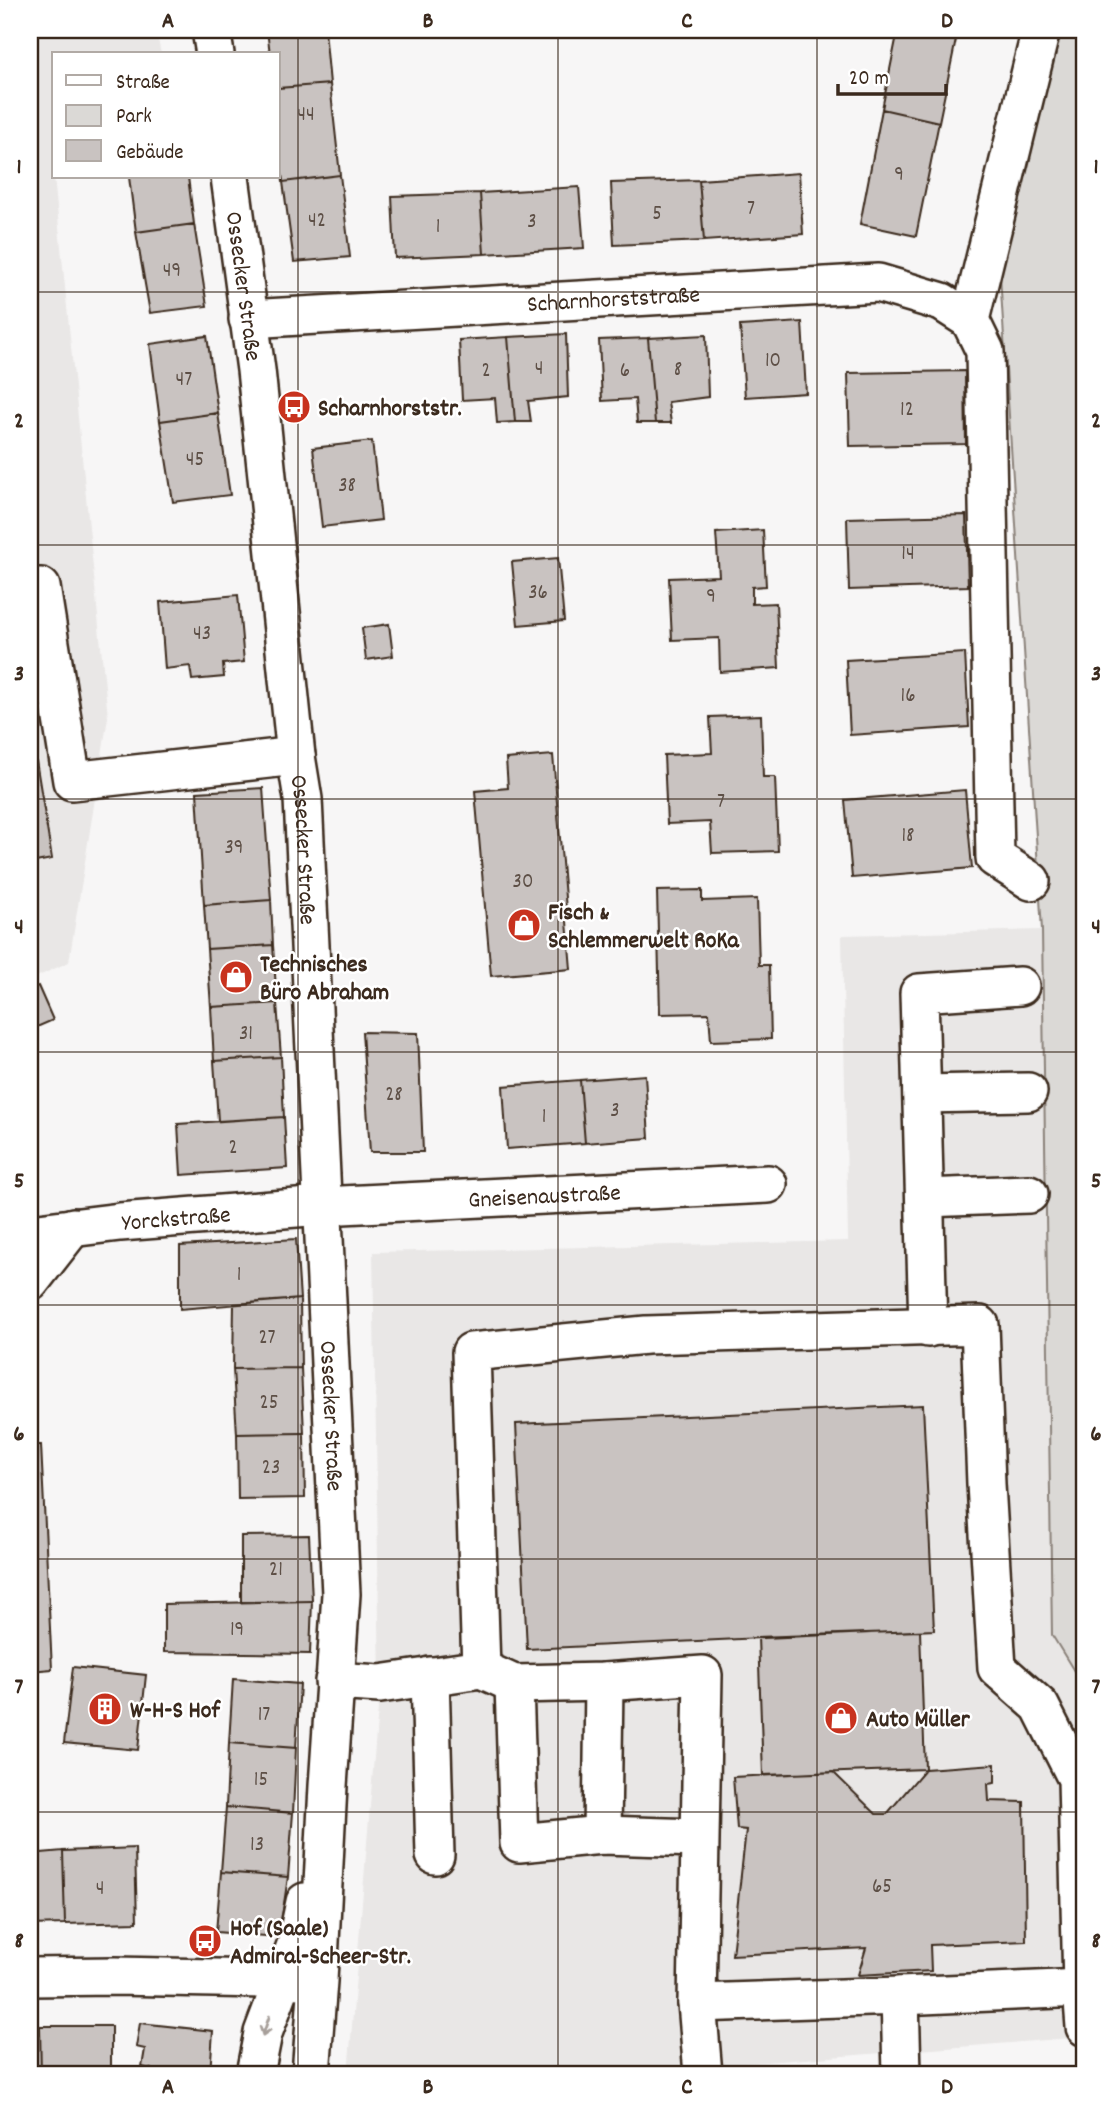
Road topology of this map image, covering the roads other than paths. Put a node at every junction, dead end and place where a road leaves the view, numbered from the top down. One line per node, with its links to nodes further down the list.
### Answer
1 (211, 30): 3 (street)
2 (1041, 30): 6 (street)
3 (215, 52)
4 (230, 178): 5 (street, Ossecker Straße)
5 (248, 319): 6 (street, Scharnhorststraße); 8 (street, Ossecker Straße)
6 (970, 320): 9 (street)
7 (30, 588): 8 (street)
8 (296, 756): 16 (street, Ossecker Straße)
9 (1031, 881)
10 (1020, 986): 12 (street)
11 (1028, 1092): 12 (street)
12 (922, 1094): 15 (street)
13 (768, 1184): 16 (street, Gneisenaustraße)
14 (1029, 1194): 15 (street)
15 (925, 1198): 20 (street)
16 (323, 1206): 17 (street, Yorckstraße); 23 (street, Ossecker Straße)
17 (73, 1227): 18 (street, Yorckstraße); 19 (street)
18 (30, 1233)
19 (30, 1282)
20 (928, 1328): 21 (street); 31 (street)
21 (481, 1669): 22 (street); 25 (street)
22 (430, 1676): 23 (street); 28 (street)
23 (334, 1681): 30 (street, Ossecker Straße)
24 (604, 1682): 25 (street); 26 (street); 27 (street)
25 (514, 1684): 26 (street)
26 (602, 1835): 27 (street)
27 (699, 1838): 33 (street)
28 (435, 1855)
29 (30, 1978): 30 (street)
30 (301, 1980): 35 (street, Ossecker Straße, one-way to 35); 36 (street, Ossecker Straße)
31 (1082, 1988): 32 (street); 34 (street)
32 (900, 1996): 33 (street); 38 (street)
33 (697, 2003): 37 (street)
34 (1085, 2027)
35 (255, 2074)
36 (311, 2074)
37 (703, 2074)
38 (902, 2074)

